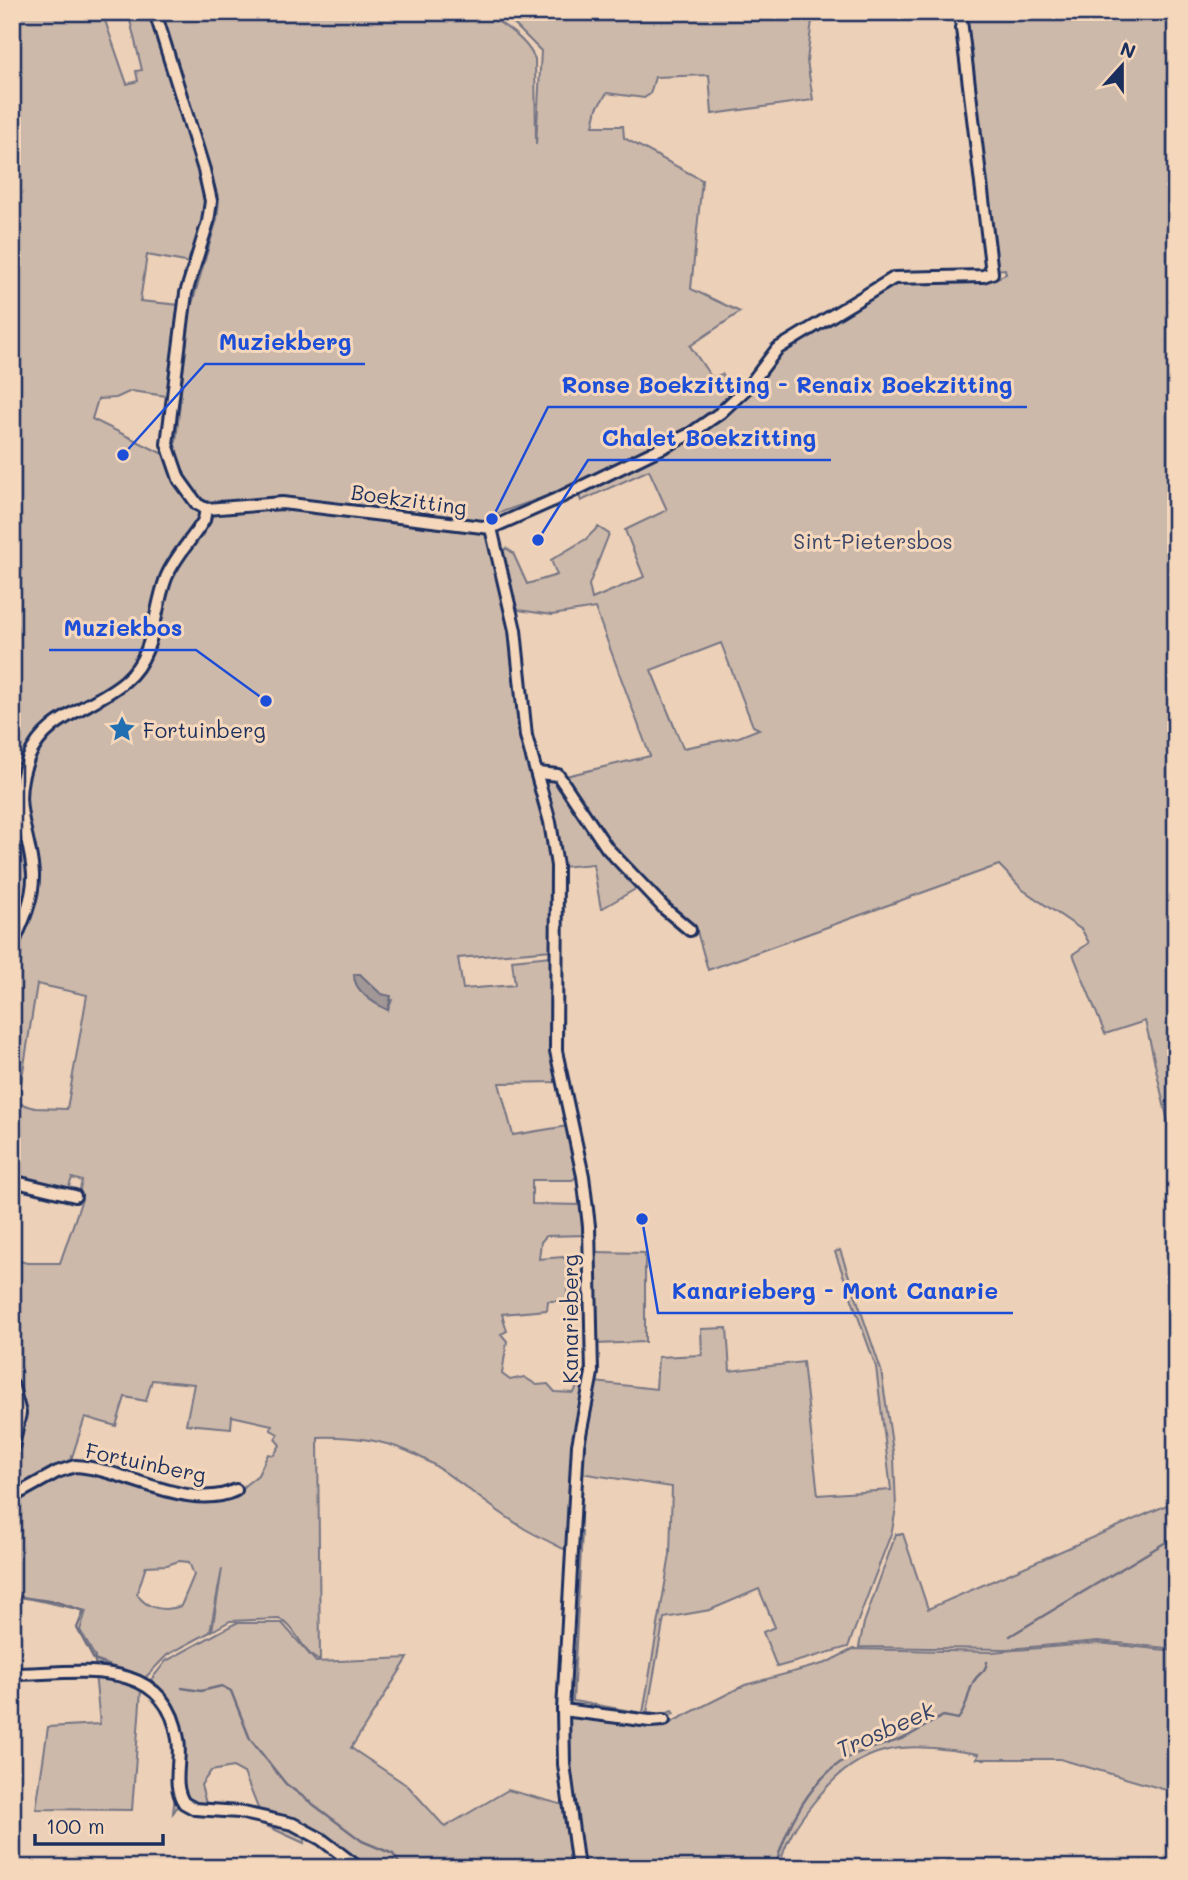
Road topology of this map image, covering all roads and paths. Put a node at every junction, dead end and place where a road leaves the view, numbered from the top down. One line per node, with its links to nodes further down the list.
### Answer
1 (155, 12): 3 (street)
2 (960, 12): 4 (street, Boekzitting)
3 (206, 509): 4 (street, Boekzitting); 7 (street)
4 (491, 527): 5 (street, Kanarieberg)
5 (538, 773): 6 (street); 15 (street, Kanarieberg)
6 (690, 930)
7 (12, 946)
8 (12, 1181): 9 (street)
9 (75, 1196)
10 (12, 1384): 11 (street)
11 (12, 1451)
12 (236, 1490): 13 (street, Fortuinberg)
13 (12, 1497)
14 (12, 1674): 17 (street)
15 (563, 1710): 16 (street); 18 (street, Kanarieberg)
16 (664, 1720)
17 (359, 1868)
18 (578, 1868)

